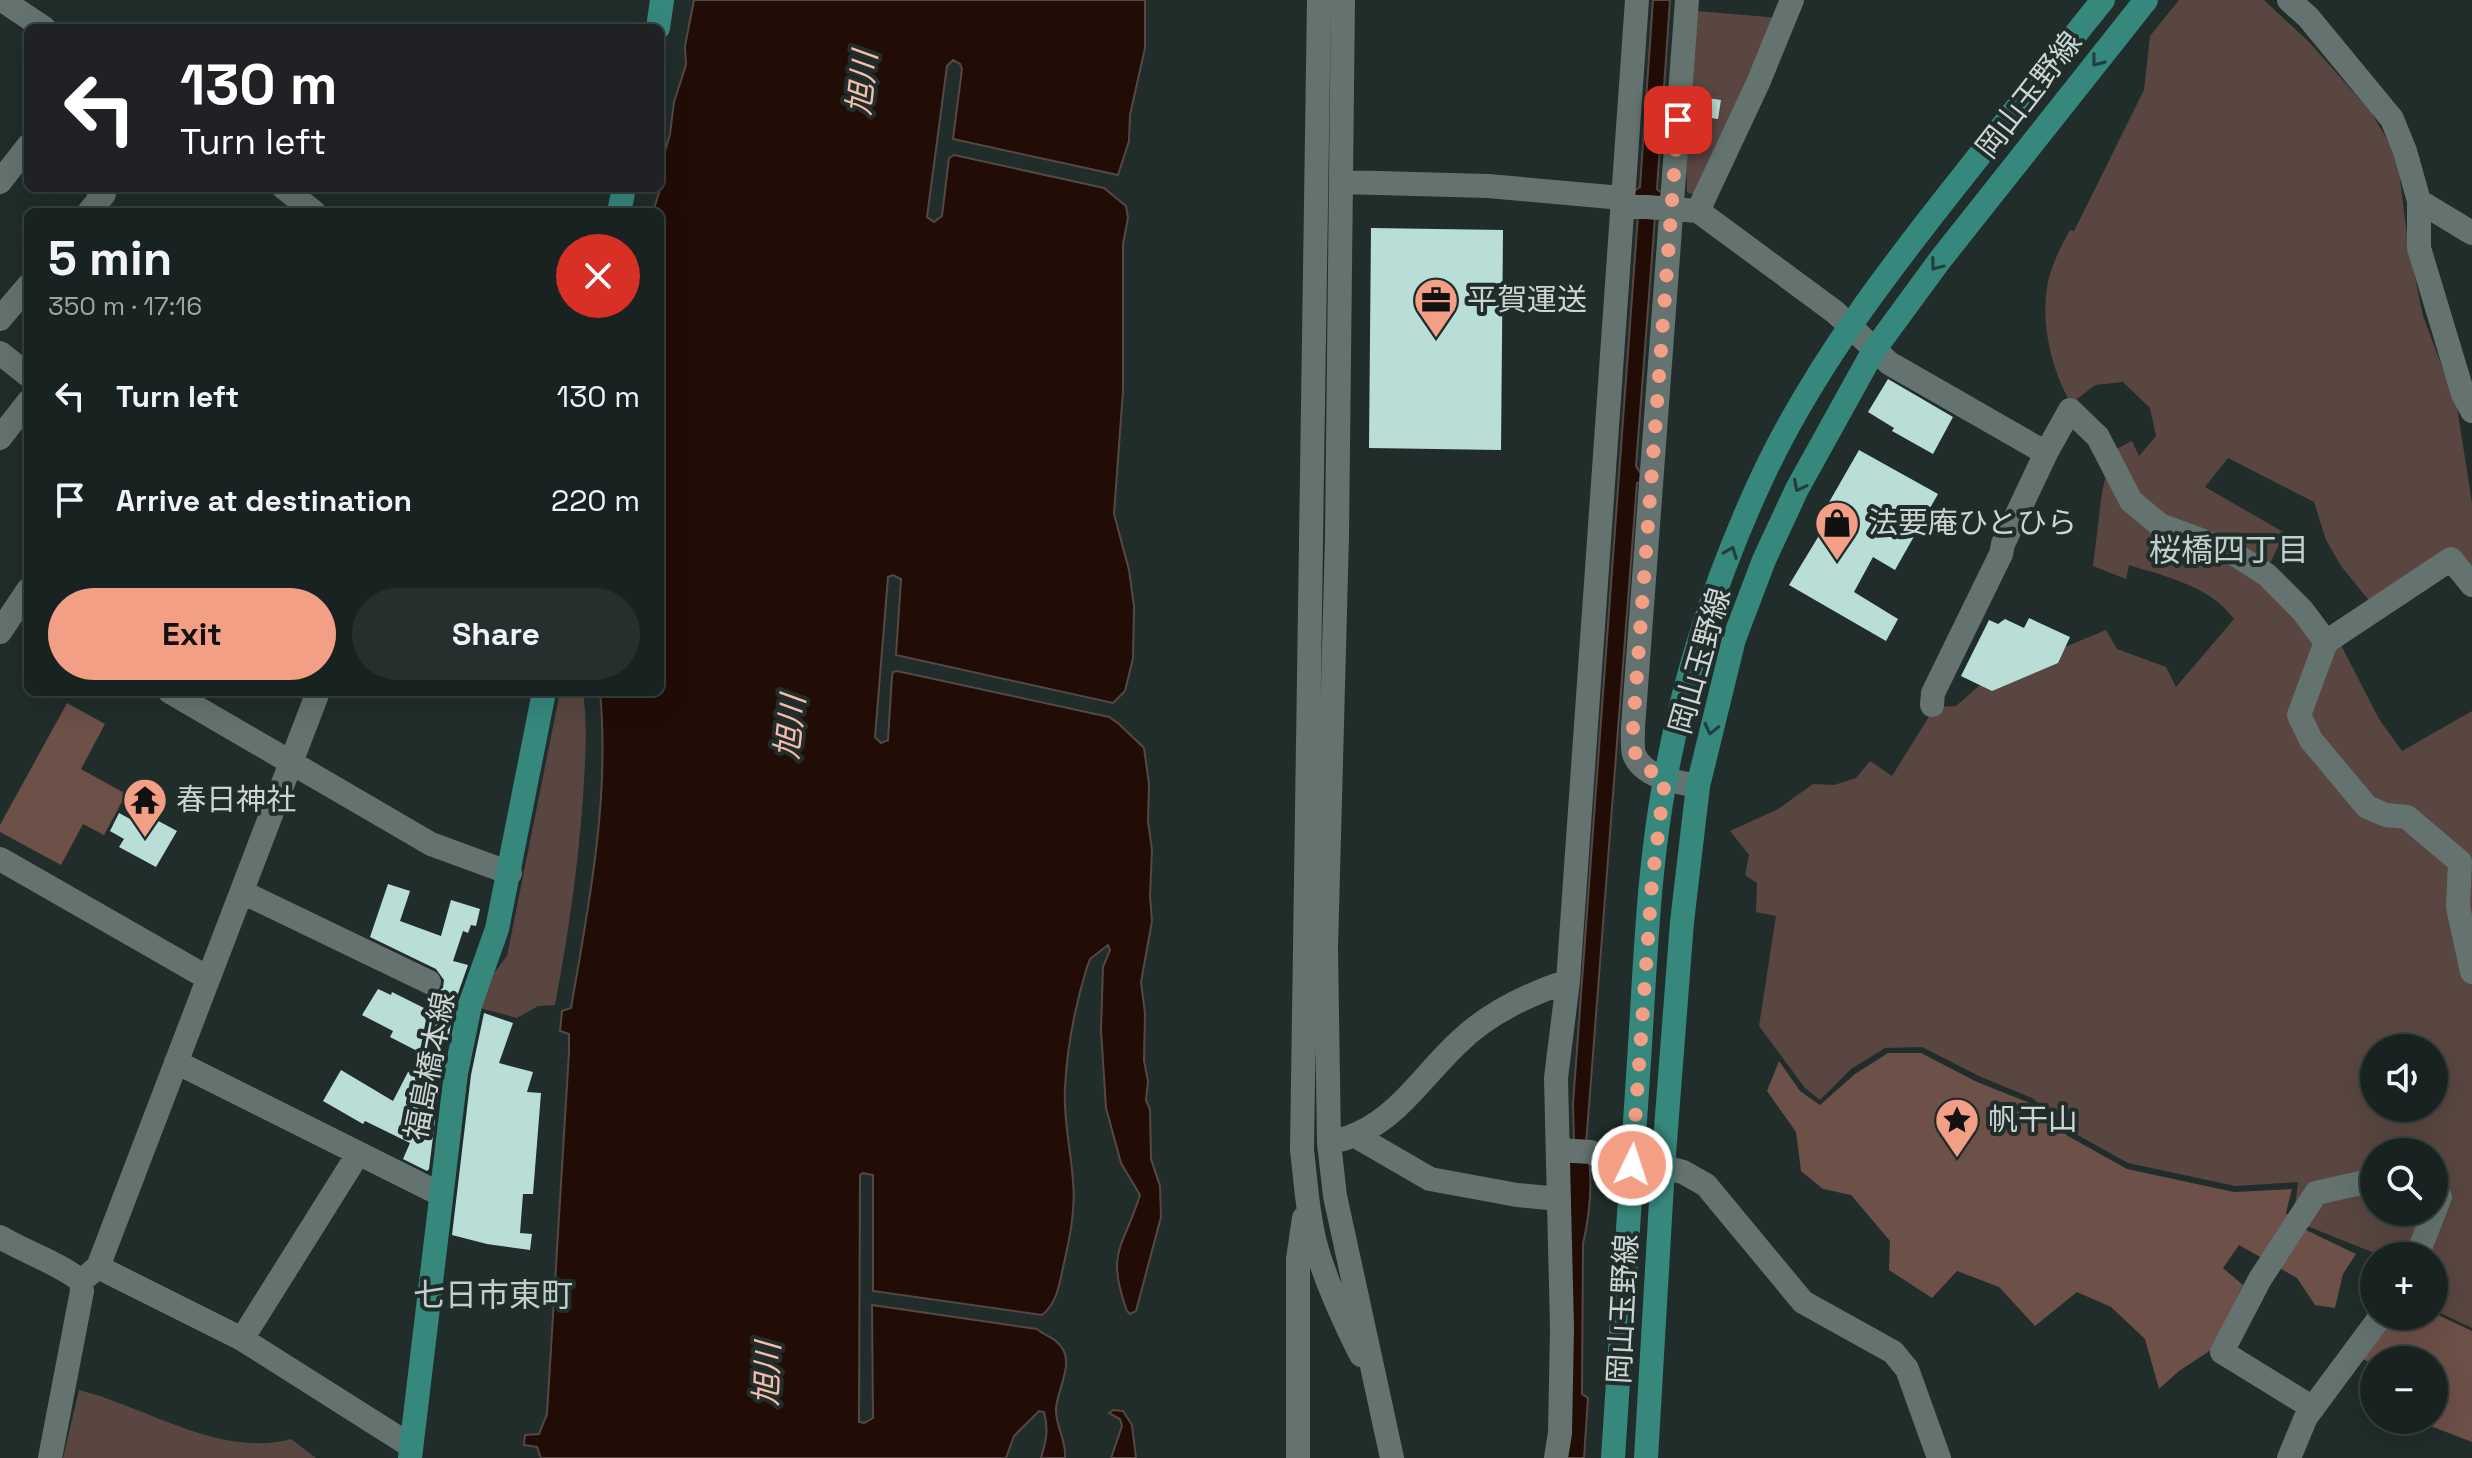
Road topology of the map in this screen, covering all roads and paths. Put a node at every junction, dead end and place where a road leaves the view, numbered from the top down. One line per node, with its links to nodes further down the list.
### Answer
1 (2, 0): 11 (street)
2 (662, 0): 12 (main road)
3 (1319, 0): 60 (street)
4 (1343, 0): 15 (street)
5 (1637, 0): 18 (street)
6 (1687, 0): 20 (street)
7 (1792, 0): 21 (street)
8 (2103, 0): 25 (main road, 岡山玉野線)
9 (2146, 0): 26 (main road, 岡山玉野線, one-way to 26)
10 (2289, 0): 17 (street)
11 (38, 24)
12 (659, 24)
13 (24, 151): 14 (street)
14 (0, 182)
15 (1341, 182): 18 (street); 53 (street)
16 (102, 192): 19 (street)
17 (2419, 201): 22 (street); 30 (street)
18 (1625, 203): 20 (street); 49 (street)
19 (92, 208)
20 (1666, 209): 21 (street); 42 (street)
21 (1698, 211): 25 (street)
22 (2472, 233)
23 (24, 291): 24 (street)
24 (0, 319)
25 (1849, 326): 26 (street); 42 (main road, 岡山玉野線, one-way to 25)
26 (1874, 350): 32 (street); 43 (main road, 岡山玉野線, one-way to 43)
27 (0, 353): 28 (street)
28 (24, 372)
29 (24, 407): 31 (street)
30 (2472, 411)
31 (0, 438)
32 (2046, 453): 36 (street); 40 (street)
33 (2472, 585): 36 (street)
34 (18, 601): 35 (street)
35 (0, 632)
36 (2326, 642): 47 (street)
37 (177, 696): 41 (street)
38 (316, 696): 41 (street)
39 (543, 696): 45 (main road, 福島橋本線)
40 (1932, 705)
41 (290, 760): 45 (street); 46 (street)
42 (1665, 779): 43 (street); 56 (main road, 岡山玉野線)
43 (1698, 786): 57 (main road, 岡山玉野線)
44 (0, 859): 48 (street)
45 (510, 873): 59 (main road, 福島橋本線)
46 (242, 892): 48 (street); 50 (street)
47 (2472, 972)
48 (208, 978): 51 (street)
49 (1568, 981): 52 (street); 54 (street)
50 (429, 982)
51 (176, 1062): 55 (street); 63 (street)
52 (1354, 1135): 53 (street); 61 (street)
53 (1329, 1143): 66 (street)
54 (1573, 1151): 56 (street); 61 (street)
55 (358, 1154): 59 (street); 65 (street)
56 (1632, 1165): 57 (street); 73 (main road, 岡山玉野線)
57 (1663, 1167): 74 (main road, 岡山玉野線); 75 (street)
58 (2360, 1183): 67 (street)
59 (440, 1194): 68 (main road, 福島橋本線)
60 (1307, 1196): 66 (street); 70 (street)
61 (1559, 1199): 72 (street)
62 (0, 1237): 63 (street)
63 (90, 1274): 65 (street); 69 (street)
64 (2371, 1330): 67 (street)
65 (242, 1339): 68 (street)
66 (1374, 1382): 71 (street)
67 (2313, 1408): 76 (street)
68 (410, 1452)
69 (50, 1458)
70 (1298, 1458)
71 (1392, 1458)
72 (1556, 1458)
73 (1613, 1458)
74 (1646, 1458)
75 (1939, 1458)
76 (2289, 1458)

